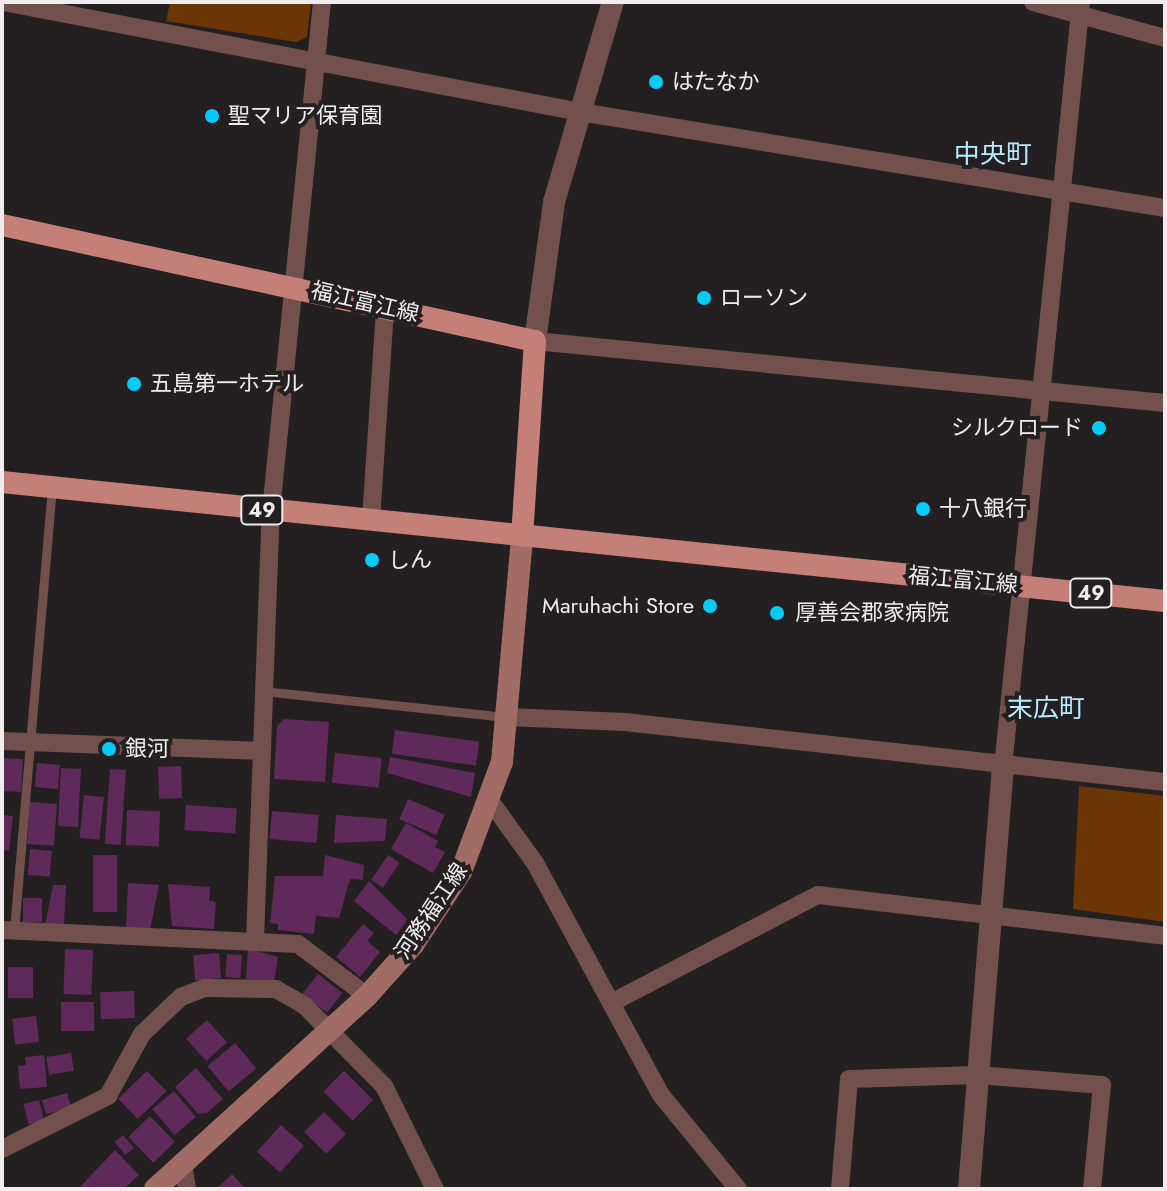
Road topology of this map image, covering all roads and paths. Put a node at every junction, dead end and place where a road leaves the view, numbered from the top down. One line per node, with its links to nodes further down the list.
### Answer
1 (3, 2): 7 (street)
2 (322, 2): 7 (street)
3 (1033, 2): 5 (street)
4 (609, 3): 8 (street)
5 (1079, 8): 6 (street); 9 (street)
6 (1165, 38)
7 (316, 59): 8 (street); 12 (street)
8 (580, 112): 9 (street); 14 (street)
9 (1059, 191): 10 (street); 15 (street)
10 (1165, 208)
11 (2, 225): 12 (main road, 福江富江線)
12 (296, 285): 13 (main road, 福江富江線); 19 (street)
13 (385, 307): 14 (main road, 福江富江線); 20 (street)
14 (535, 341): 15 (street); 21 (main road)
15 (1038, 390): 16 (street); 22 (street)
16 (1165, 403)
17 (2, 482): 18 (main road, 福江富江線 / 49)
18 (52, 487): 19 (main road, 福江富江線 / 49); 27 (lane)
19 (271, 511): 20 (main road, 福江富江線 / 49); 24 (street)
20 (371, 520): 21 (main road, 福江富江線 / 49)
21 (522, 536): 22 (main road, 福江富江線 / 49); 25 (main road, 河務福江線)
22 (1017, 585): 23 (main road, 福江富江線 / 49); 29 (street)
23 (1165, 601)
24 (263, 691): 25 (lane); 28 (street)
25 (507, 717): 29 (street); 31 (main road, 河務福江線)
26 (2, 741): 27 (street)
27 (31, 745): 28 (street); 33 (lane)
28 (260, 751): 35 (street)
29 (1003, 767): 30 (street); 32 (street)
30 (1165, 782)
31 (491, 802): 36 (main road, 河務福江線); 37 (street)
32 (989, 913): 34 (street); 37 (street); 39 (street)
33 (8, 930): 35 (street)
34 (1165, 936)
35 (255, 940): 36 (street)
36 (367, 996): 38 (main road, 河務福江線)
37 (613, 1002): 45 (street)
38 (331, 1030): 40 (street); 41 (main road, 河務福江線); 44 (street)
39 (978, 1075): 46 (street); 47 (street); 48 (street)
40 (2, 1149)
41 (183, 1164): 42 (main road, 河務福江線); 43 (street)
42 (155, 1189)
43 (187, 1189)
44 (435, 1189)
45 (738, 1189)
46 (840, 1189)
47 (969, 1189)
48 (1092, 1189)

